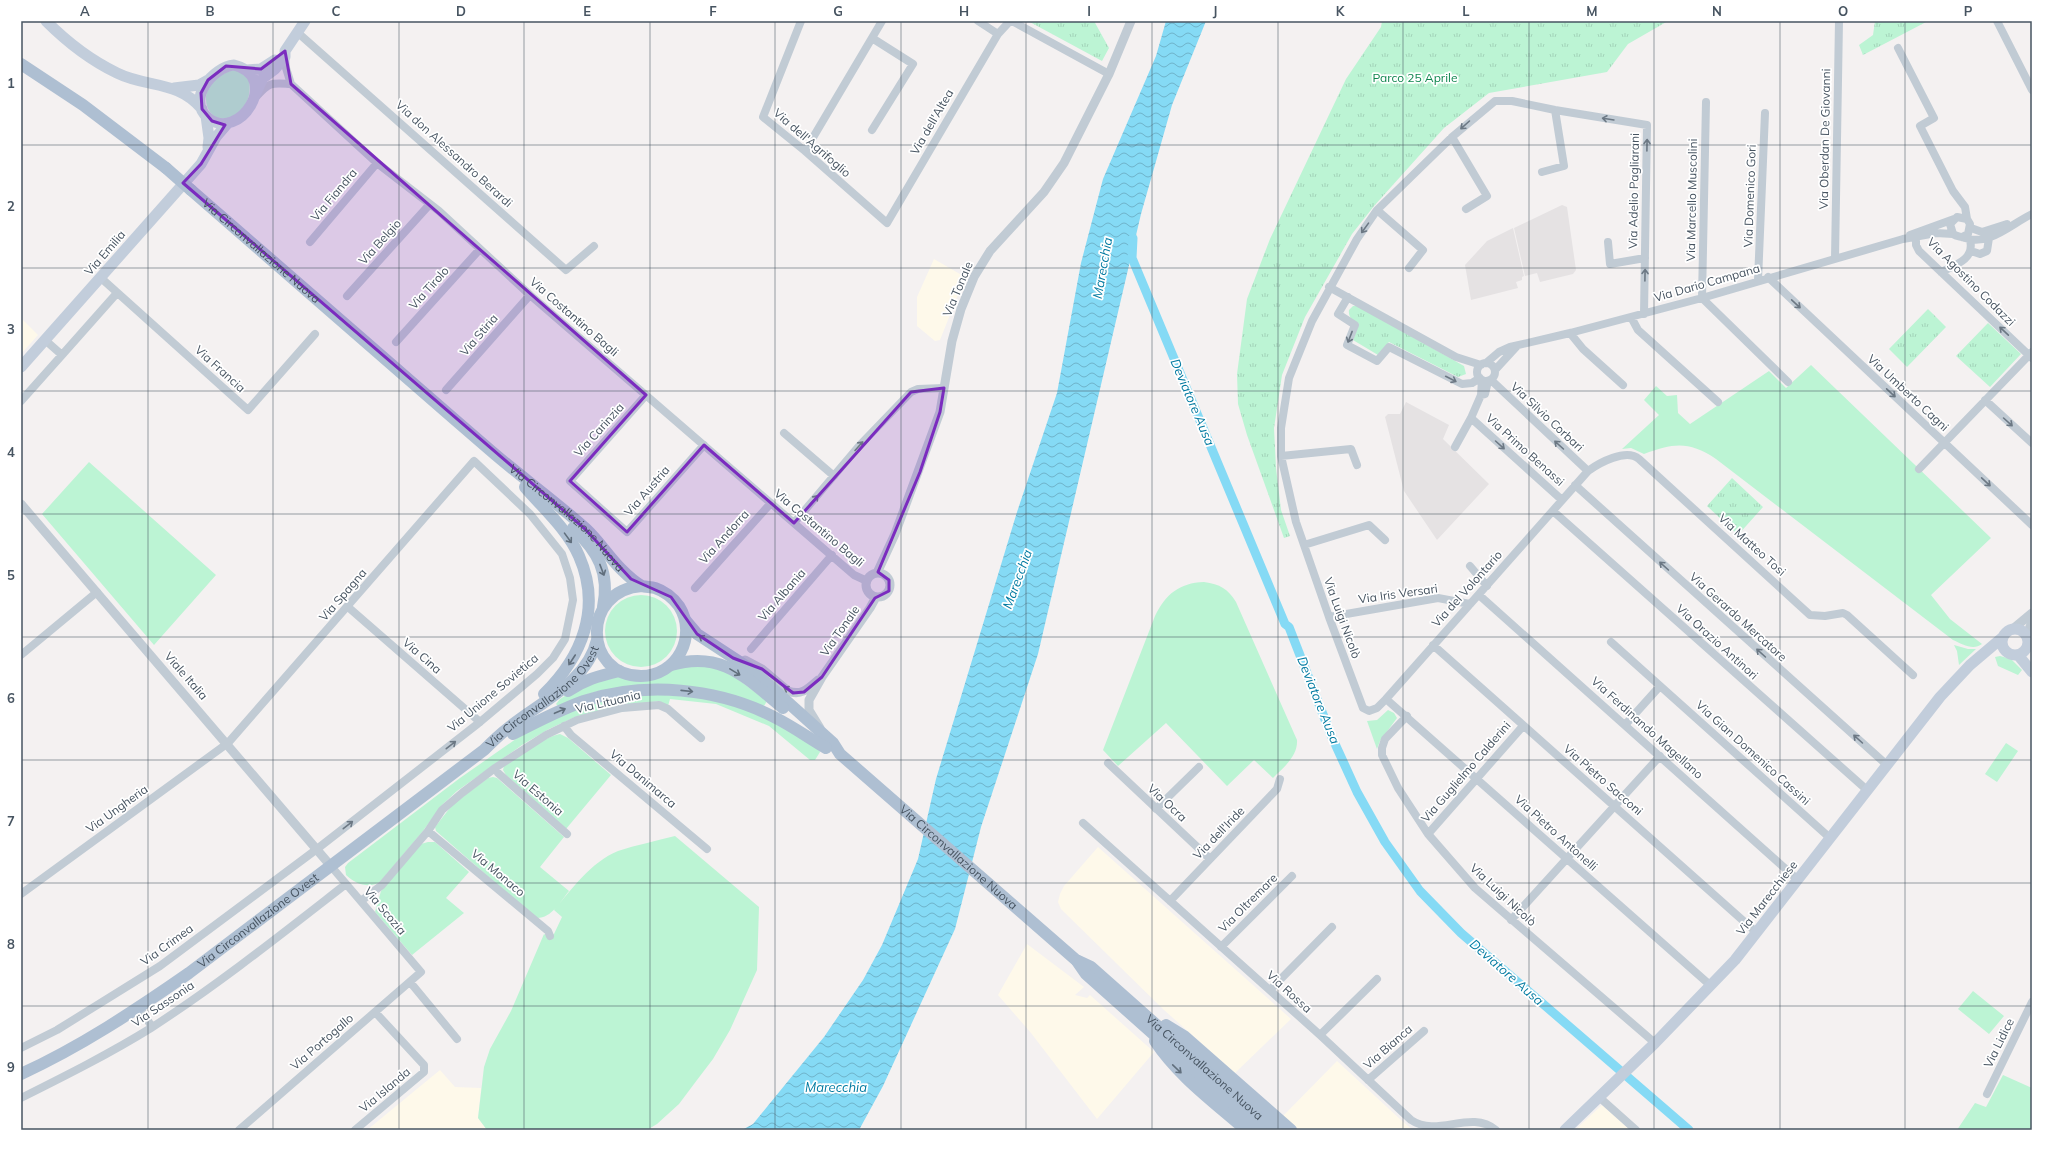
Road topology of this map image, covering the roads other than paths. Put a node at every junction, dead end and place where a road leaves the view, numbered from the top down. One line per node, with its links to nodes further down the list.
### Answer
1 (46, 21): 20 (main road)
2 (305, 21): 10 (main road)
3 (801, 21): 30 (street, Via dell'Agrifoglio)
4 (882, 21): 12 (street)
5 (978, 21): 11 (street)
6 (1011, 21): 11 (street, Via dell'Altea); 17 (street)
7 (1131, 21): 17 (street, Via Tonale)
8 (1840, 21): 53 (street, Via Oberdan De Giovanni)
9 (1997, 21): 21 (street)
10 (297, 32): 14 (main road); 49 (street, Via don Alessandro Berardi)
11 (998, 34): 40 (street, Via dell'Altea)
12 (872, 38): 28 (street); 30 (street)
13 (1898, 48): 38 (street)
14 (285, 54): 16 (main road); 19 (street); 22 (main road)
15 (21, 64): 90 (main road, Via Circonvallazione Nuova, bridge)
16 (247, 70): 18 (main road); 22 (main road)
17 (1109, 74): 78 (street, Via Tonale)
18 (208, 80): 20 (main road); 25 (main road)
19 (291, 84): 22 (street); 32 (street, Via Costantino Bagli)
20 (170, 88): 25 (main road)
21 (2032, 90)
22 (254, 97): 27 (main road)
23 (1706, 102): 64 (street, Via Marcello Muscolini)
24 (1555, 110): 29 (street, Via Luigi Nicolò, one-way to 29); 33 (street); 52 (street, Via Adelio Pagliarani, one-way to 24)
25 (204, 112): 27 (main road); 31 (main road)
26 (1765, 113): 58 (street, Via Domenico Gori)
27 (228, 123): 31 (main road, Via Emilia)
28 (872, 130)
29 (1452, 137): 35 (street); 36 (street, Via Luigi Nicolò)
30 (805, 151): 40 (street, Via dell'Agrifoglio)
31 (207, 154): 57 (main road, Via Emilia)
32 (377, 163): 34 (street, Via Costantino Bagli); 47 (street, Via Fiandra)
33 (1542, 172)
34 (430, 204): 50 (street, Via Costantino Bagli); 62 (street, Via Belgio)
35 (1466, 209)
36 (1377, 210): 54 (street); 59 (street, Via Luigi Nicolò, one-way to 59)
37 (2032, 214): 39 (street, Via Dario Campana)
38 (1960, 218): 41 (street); 42 (street); 46 (street, Via Dario Campana)
39 (2015, 222): 41 (street, Via Dario Campana); 45 (street, Via Dario Campana)
40 (887, 223)
41 (1971, 228): 44 (street)
42 (1953, 234): 43 (street, Via Dario Campana); 44 (street, Via Dario Campana)
43 (1916, 237): 46 (street, Via Dario Campana); 55 (street, Via Agostino Codazzi)
44 (1966, 238): 45 (street, Via Dario Campana); 51 (street)
45 (1989, 238): 51 (street)
46 (1903, 239): 53 (street, Via Dario Campana)
47 (310, 242)
48 (1608, 242): 52 (street, Via Adelio Pagliarani)
49 (594, 246)
50 (480, 249): 61 (street, Via Costantino Bagli); 70 (street, Via Tirolo)
51 (1971, 251): 55 (street)
52 (1645, 258): 65 (street, Via Adelio Pagliarani, one-way to 52)
53 (1835, 258): 56 (street, Via Dario Campana)
54 (1409, 268)
55 (1941, 272): 73 (street, Via Agostino Codazzi, one-way to 55)
56 (1768, 277): 58 (street, Via Dario Campana); 86 (street, Via Umberto Cagni, one-way to 86)
57 (101, 278): 60 (street, Via Francia); 69 (main road, Via Emilia)
58 (1758, 280): 64 (street, Via Dario Campana)
59 (1329, 287): 63 (street, Via Silvio Corbari); 91 (street, Via Luigi Nicolò)
60 (117, 293): 67 (street, Via Francia); 72 (street)
61 (530, 295): 79 (street, Via Stiria); 80 (street, Via Costantino Bagli)
62 (348, 296)
63 (1348, 297): 75 (street, Via Silvio Corbari); 75 (street, one-way to 75)
64 (1702, 298): 65 (street, Via Dario Campana); 76 (street)
65 (1644, 314): 66 (street, Via Dario Campana)
66 (1631, 317): 68 (street, Via Dario Campana); 83 (street)
67 (315, 334)
68 (1570, 334): 71 (street, Via Dario Campana); 77 (street)
69 (45, 340): 72 (street); 74 (main road, Via Emilia)
70 (396, 342)
71 (1517, 346): 75 (street, Via Dario Campana); 75 (street)
72 (62, 355): 81 (street)
73 (2031, 355): 82 (street)
74 (21, 367)
75 (1483, 374): 84 (street); 95 (street, Via Silvio Corbari, one-way to 75)
76 (1788, 382)
77 (1623, 385)
78 (944, 388): 96 (street, one-way to 78); 110 (street, Via Tonale)
79 (446, 390)
80 (646, 395): 88 (street, Via Costantino Bagli); 97 (street, Via Carinzia)
81 (21, 400)
82 (1985, 400): 86 (street); 87 (street, one-way to 87)
83 (1718, 402)
84 (1471, 418): 89 (street); 100 (street, Via Primo Benassi, one-way to 100)
85 (784, 433): 96 (street)
86 (1944, 443): 94 (street); 105 (street, Via Umberto Cagni, one-way to 105)
87 (2032, 443)
88 (704, 445): 97 (street, Via Austria); 101 (street, Via Costantino Bagli)
89 (1455, 447)
90 (491, 450): 99 (main road, Via Circonvallazione Nuova); 112 (main road, Via Circonvallazione Nuova)
91 (1281, 456): 93 (street); 107 (street, Via Luigi Nicolò)
92 (474, 461): 119 (street, Via Spagna); 147 (street, Via Unione Sovietica)
93 (1357, 465)
94 (1919, 469)
95 (1588, 471): 98 (street, Via Matteo Tosi); 141 (street, Via Matteo Tosi)
96 (834, 476): 104 (street, one-way to 96)
97 (570, 481)
98 (1575, 486): 100 (street, Via del Volontario); 159 (street, Via Gerardo Mercatore, one-way to 98)
99 (525, 487): 120 (main road, Via Circonvallazione Nuova, one-way to 120); 151 (main road, one-way to 151)
100 (1562, 500): 103 (street, Via del Volontario)
101 (771, 503): 104 (street, Via Costantino Bagli); 114 (street, Via Andorra)
102 (21, 504): 115 (street, Viale Italia)
103 (1553, 511): 113 (street, Via del Volontario); 164 (street, Via Orazio Antinori)
104 (794, 523): 108 (street, Via Costantino Bagli)
105 (2032, 525)
106 (1385, 540): 107 (street)
107 (1304, 545): 122 (street, Via Luigi Nicolò)
108 (832, 555): 111 (street, Via Costantino Bagli); 131 (street, Via Albania)
109 (1470, 566): 113 (street)
110 (877, 573): 111 (street); 117 (street)
111 (867, 581): 117 (street)
112 (642, 586): 120 (main road); 123 (main road)
113 (1487, 586): 116 (street, Via del Volontario)
114 (695, 588)
115 (97, 592): 135 (street); 154 (street, Viale Italia)
116 (1479, 595): 118 (street, Via del Volontario); 148 (street, Via Ferdinando Magellano)
117 (876, 597): 142 (street, Via Tonale)
118 (1470, 604): 122 (street, Via Iris Versari); 130 (street, Via del Volontario)
119 (348, 607): 147 (street, Via Cina); 154 (street, Via Spagna)
120 (602, 608): 128 (main road)
121 (2032, 613): 125 (street)
122 (1329, 617): 145 (street, Via Luigi Nicolò)
123 (686, 621): 136 (main road, Via Circonvallazione Nuova, one-way to 123); 137 (main road)
124 (2032, 622): 126 (street)
125 (2014, 628): 126 (main road); 127 (main road)
126 (2026, 634): 133 (main road)
127 (2003, 636): 132 (main road); 138 (main road, Via Marecchiese)
128 (597, 640): 139 (main road); 151 (main road, Via Circonvallazione Ovest)
129 (1611, 642): 143 (street, Via Gian Domenico Cassini)
130 (1433, 645): 144 (street, Via del Volontario); 150 (street, Via Pietro Sacconi)
131 (750, 650)
132 (2005, 650): 134 (main road); 138 (main road, Via Marecchiese)
133 (2030, 650): 134 (main road)
134 (2018, 654): 140 (main road)
135 (21, 655)
136 (733, 658): 142 (street, Via Tonale, one-way to 136); 152 (main road, Via Circonvallazione Nuova)
137 (671, 665): 139 (main road); 155 (main road, Via Circonvallazione Nuova, one-way to 155)
138 (1970, 665): 159 (main road, Via Marecchiese)
139 (619, 671): 151 (main road, Via Circonvallazione Ovest)
140 (2032, 672)
141 (1913, 675)
142 (822, 677): 152 (street, Via Tonale)
143 (1660, 686): 148 (street); 171 (street, Via Gian Domenico Cassini)
144 (1386, 699): 145 (street, Via del Volontario); 146 (street, Via Pietro Antonelli)
145 (1377, 708)
146 (1407, 716): 163 (street, Via Pietro Antonelli); 170 (street, Via Luigi Nicolò)
147 (480, 722): 172 (street, Via Unione Sovietica, one-way to 147)
148 (1625, 725): 157 (street, Via Ferdinando Magellano)
149 (564, 726): 153 (street, Via Lituania); 161 (street, Via Lituania); 173 (street, Via Danimarca)
150 (1523, 726): 163 (street, Via Guglielmo Calderini); 165 (street, Via Pietro Sacconi)
151 (510, 732): 155 (main road, one-way to 155); 176 (main road, Via Circonvallazione Ovest)
152 (822, 733): 156 (main road, Via Circonvallazione Nuova)
153 (701, 738)
154 (228, 743): 172 (street, Viale Italia); 180 (street, Via Ungheria)
155 (826, 748): 156 (main road, Via Circonvallazione Nuova)
156 (840, 754): 196 (main road, Via Circonvallazione Nuova)
157 (1660, 756): 165 (street); 178 (street, Via Ferdinando Magellano)
158 (1108, 764): 166 (street, Via Ocra)
159 (1887, 765): 164 (main road, Via Marecchiese)
160 (1198, 767): 166 (street)
161 (495, 768): 168 (street, Via Lituania); 169 (street, Via Estonia)
162 (1280, 778): 174 (street, Via dell'Iride)
163 (1478, 778): 170 (street, Via Guglielmo Calderini); 175 (street, Via Pietro Antonelli)
164 (1866, 790): 171 (main road, Via Marecchiese)
165 (1615, 806): 175 (street); 185 (street, Via Pietro Sacconi)
166 (1156, 809): 174 (street, Via Ocra)
167 (1083, 823): 182 (street, Via Rossa)
168 (428, 831): 181 (street, Via Lituania); 186 (street, Via Monaco)
169 (567, 834)
170 (1428, 834): 183 (street, Via Luigi Nicolò)
171 (1830, 838): 178 (main road, Via Marecchiese)
172 (317, 849): 176 (street, Viale Italia); 202 (street, Via Crimea)
173 (707, 849)
174 (1210, 860): 182 (street, Via dell'Iride)
175 (1567, 860): 183 (street); 191 (street, Via Pietro Antonelli)
176 (330, 865): 179 (street, Via Scozia); 194 (main road, Via Circonvallazione Ovest)
177 (1292, 876): 187 (street, Via Oltremare)
178 (1798, 880): 185 (main road, Via Marecchiese)
179 (346, 884): 181 (street, Via Scozia); 197 (street, Via Sassonia)
180 (21, 894)
181 (361, 901): 188 (street, Via Scozia)
182 (1170, 901): 187 (street, Via Rossa)
183 (1511, 920): 201 (street, Via Luigi Nicolò)
184 (1332, 927): 192 (street)
185 (1757, 933): 191 (main road, Via Marecchiese)
186 (550, 936)
187 (1221, 947): 192 (street, Via Rossa)
188 (421, 972): 190 (street, Via Portogallo)
189 (1377, 979): 199 (street)
190 (410, 982): 195 (street, Via Portogallo); 200 (street)
191 (1710, 985): 201 (main road, Via Marecchiese)
192 (1270, 990): 199 (street, Via Rossa)
193 (2032, 1002): 205 (street, Via Lidice)
194 (140, 1007): 197 (street); 203 (main road, Via Circonvallazione Ovest)
195 (375, 1012): 208 (street, Via Portogallo); 209 (street, Via Islanda)
196 (1149, 1024): 210 (main road, one-way to 210); 211 (main road, Via Circonvallazione Nuova); 212 (main road, Via Circonvallazione Nuova); 213 (main road)
197 (152, 1027): 207 (street, Via Sassonia)
198 (1424, 1031): 204 (street, Via Bianca)
199 (1320, 1035): 204 (street, Via Rossa)
200 (457, 1039)
201 (1655, 1043): 206 (main road, Via Marecchiese)
202 (21, 1048)
203 (21, 1074)
204 (1368, 1080): 214 (street, Via Rossa)
205 (1987, 1094)
206 (1599, 1097): 215 (main road, Via Marecchiese); 216 (street)
207 (21, 1098)
208 (239, 1130)
209 (355, 1130)
210 (1246, 1130)
211 (1261, 1130)
212 (1275, 1130)
213 (1291, 1130)
214 (1496, 1130)
215 (1565, 1130)
216 (1636, 1130)

